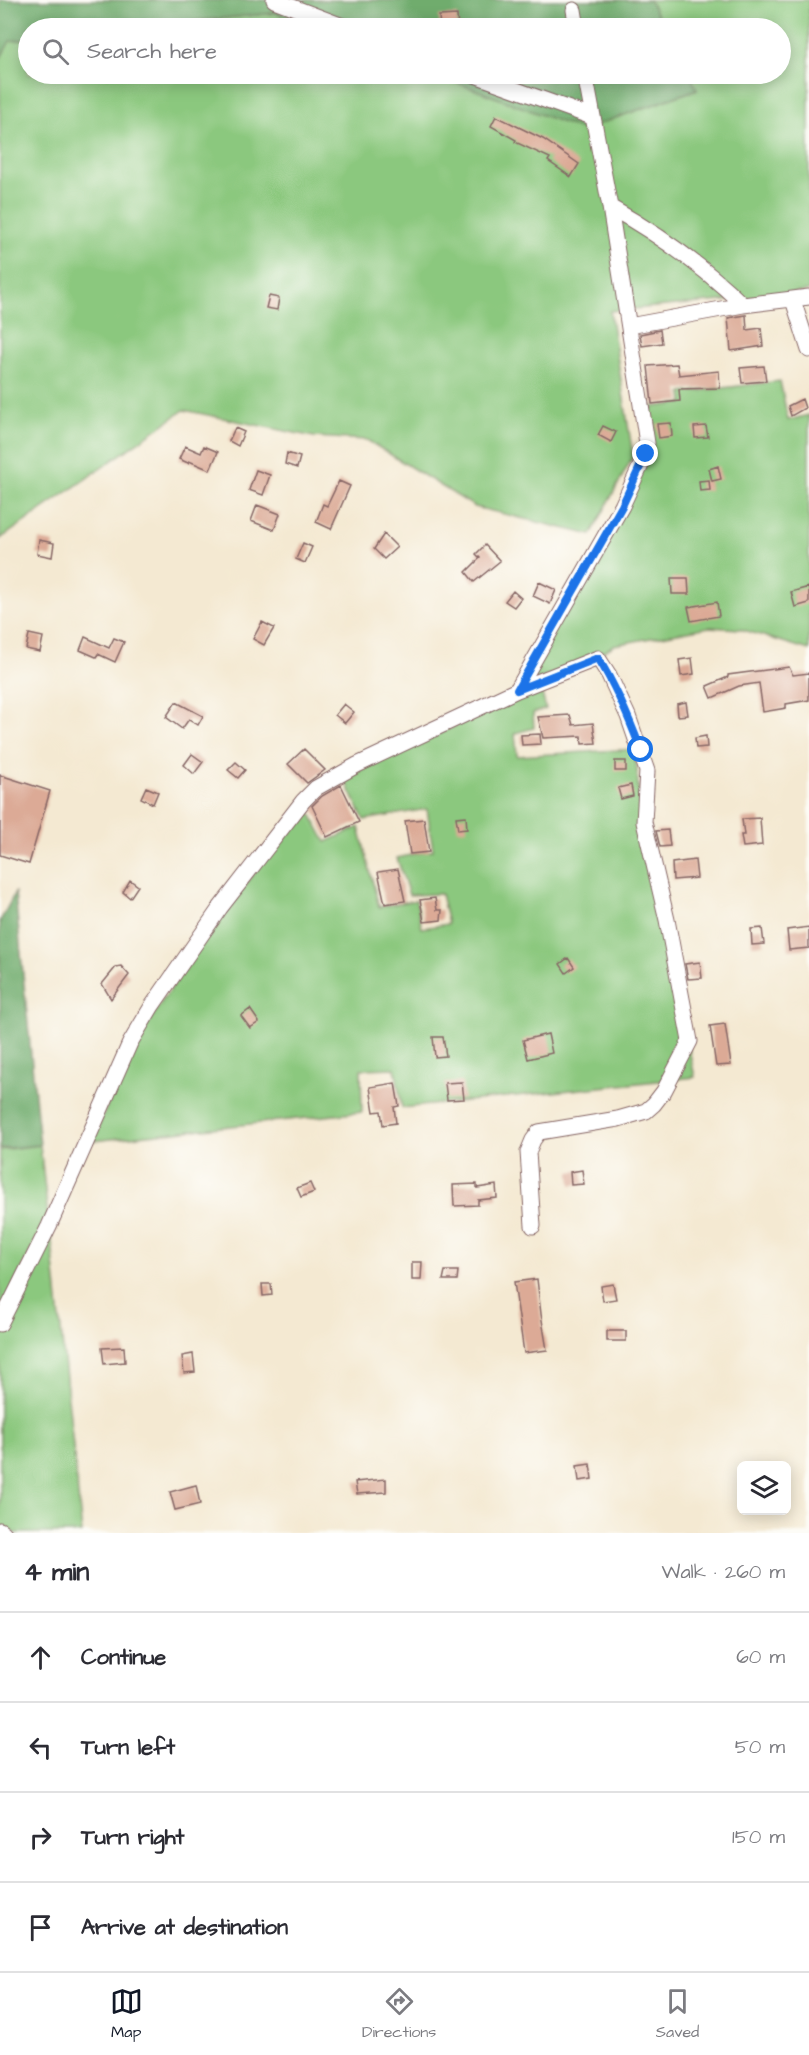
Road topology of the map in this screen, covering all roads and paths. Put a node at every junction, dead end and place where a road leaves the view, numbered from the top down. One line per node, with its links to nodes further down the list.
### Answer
1 (273, 0): 3 (street)
2 (574, 10): 4 (street)
3 (321, 18)
4 (575, 18)
5 (500, 84): 7 (street)
6 (586, 84): 7 (street)
7 (591, 117): 8 (street)
8 (610, 207): 11 (street); 12 (street)
9 (809, 297): 10 (street)
10 (793, 300): 11 (street); 13 (street)
11 (743, 305): 12 (street)
12 (628, 326): 14 (street)
13 (809, 350)
14 (517, 690): 15 (street); 16 (street)
15 (533, 1226)
16 (0, 1324)
17 (0, 1530): 18 (street)
18 (4, 1533)

